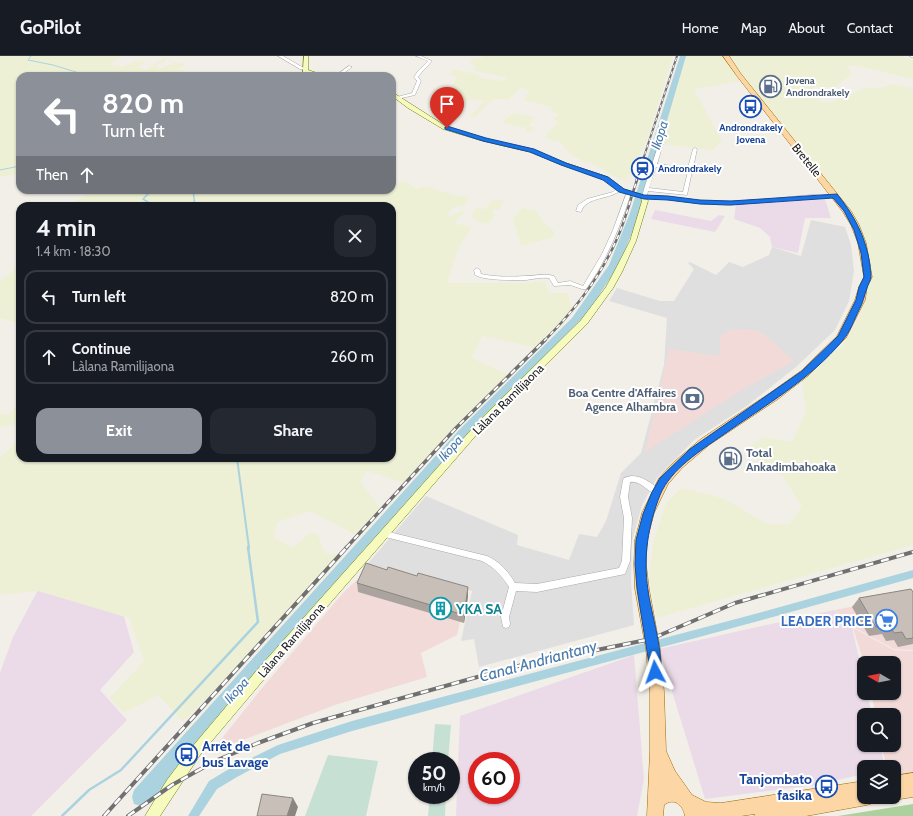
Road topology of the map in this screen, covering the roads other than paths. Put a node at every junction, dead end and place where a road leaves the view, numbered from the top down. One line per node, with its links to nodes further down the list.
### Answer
1 (280, 56): 6 (street)
2 (306, 56): 6 (street)
3 (418, 56): 9 (street)
4 (726, 56): 17 (main road, Bretelle)
5 (350, 67): 8 (street)
6 (306, 69): 7 (street)
7 (307, 72)
8 (343, 72)
9 (398, 98): 15 (street)
10 (661, 144): 12 (street)
11 (695, 149): 13 (street)
12 (654, 164): 13 (street); 16 (street)
13 (691, 169): 14 (street); 16 (street)
14 (718, 173)
15 (620, 189): 16 (street); 18 (street)
16 (639, 194): 17 (street); 19 (street); 21 (street, Làlana Ramilijaona)
17 (835, 196): 20 (main road, Bretelle)
18 (579, 212)
19 (477, 270)
20 (657, 492): 22 (street); 24 (main road, Bretelle)
21 (384, 534): 22 (street); 33 (street, Làlana Ramilijaona)
22 (513, 587): 23 (street)
23 (506, 624)
24 (658, 752): 30 (main road); 32 (main road, Bretelle)
25 (913, 781): 26 (main road)
26 (901, 783)
27 (913, 789): 29 (main road)
28 (857, 790): 30 (main road)
29 (901, 791)
30 (684, 799): 32 (main road); 34 (main road)
31 (857, 799): 35 (main road)
32 (653, 810)
33 (152, 816)
34 (693, 816)
35 (762, 816)

